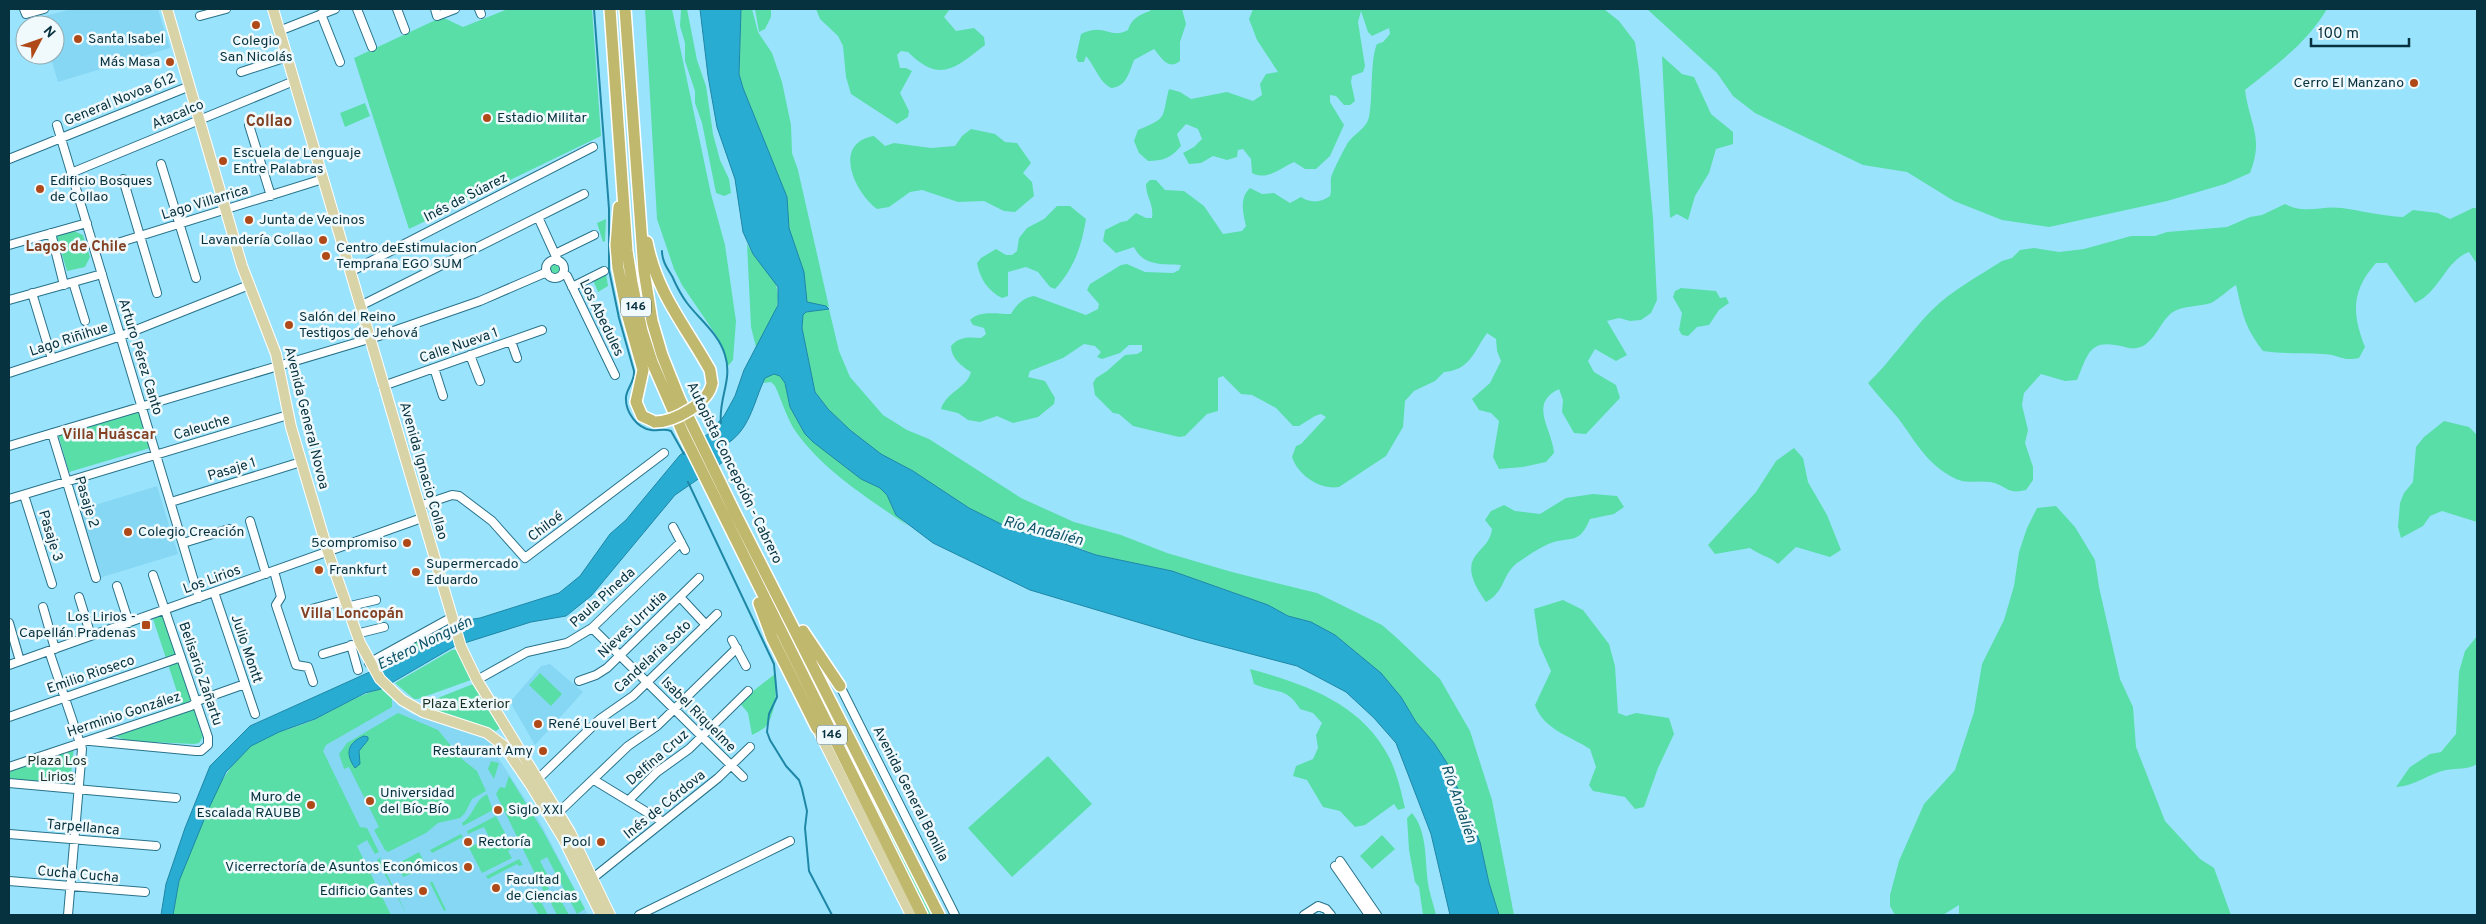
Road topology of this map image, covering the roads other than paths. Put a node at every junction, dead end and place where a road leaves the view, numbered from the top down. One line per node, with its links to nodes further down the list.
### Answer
1 (44, 9): 13 (street)
2 (167, 9): 24 (main road, Avenida General Novoa)
3 (273, 9): 17 (main road, Avenida Ignacio Collao)
4 (335, 9): 14 (street)
5 (357, 9): 18 (street)
6 (397, 9): 16 (street)
7 (435, 9): 8 (street)
8 (455, 9)
9 (604, 9): 22 (highway)
10 (610, 9): 22 (highway, Autopista Concepción - Cabrero / 146)
11 (625, 9): 38 (highway, Autopista Concepción - Cabrero / 146)
12 (220, 10): 15 (street)
13 (25, 12)
14 (321, 14): 17 (street); 20 (street)
15 (200, 16)
16 (405, 30)
17 (279, 31): 19 (main road, Avenida Ignacio Collao)
18 (372, 47)
19 (287, 57): 21 (street); 23 (main road, Avenida Ignacio Collao)
20 (340, 62)
21 (241, 72)
22 (615, 74): 33 (highway, Autopista Concepción - Cabrero / 146)
23 (294, 81): 25 (street, Atacalco); 35 (main road, Avenida Ignacio Collao)
24 (190, 86): 25 (main road, Avenida General Novoa); 28 (street, General Novoa 612)
25 (200, 120): 32 (street, Atacalco); 39 (main road, Avenida General Novoa)
26 (250, 124): 37 (street)
27 (56, 125): 28 (street, Arturo Pérez Canto)
28 (60, 137): 30 (street, General Novoa 612); 32 (street, Arturo Pérez Canto)
29 (593, 147): 51 (street, Inés de Súarez)
30 (9, 159)
31 (161, 164): 42 (street)
32 (72, 173): 41 (street, Arturo Pérez Canto)
33 (622, 173): 38 (highway, bridge); 81 (highway, Autopista Concepción - Cabrero / 146)
34 (123, 179): 45 (street)
35 (323, 179): 37 (street, Lago Villarrica); 51 (main road, Avenida Ignacio Collao)
36 (584, 194): 40 (street)
37 (271, 196): 39 (street, Lago Villarrica)
38 (639, 204): 81 (highway, Autopista Concepción - Cabrero / 146)
39 (226, 210): 42 (street, Lago Villarrica); 58 (main road, Avenida General Novoa)
40 (538, 217): 48 (street); 63 (street)
41 (87, 223): 43 (street); 47 (street, Arturo Pérez Canto)
42 (180, 224): 45 (street, Lago Villarrica); 55 (street)
43 (51, 233): 46 (street); 57 (street)
44 (594, 235): 48 (street)
45 (140, 236): 47 (street, Lago Villarrica); 61 (street)
46 (9, 245)
47 (95, 250): 49 (street, Arturo Pérez Canto)
48 (557, 257): 52 (street); 53 (street)
49 (99, 262): 54 (street, Arturo Pérez Canto); 56 (street)
50 (604, 271): 59 (street)
51 (350, 272): 63 (main road, Avenida Ignacio Collao)
52 (547, 272): 53 (street); 67 (street)
53 (563, 273): 59 (street, Los Abedules)
54 (102, 274): 56 (street); 66 (street, Arturo Pérez Canto)
55 (196, 278)
56 (87, 279): 57 (street)
57 (69, 284): 60 (street); 64 (street)
58 (249, 285): 66 (street, Lago Riñihue); 72 (main road, Avenida General Novoa)
59 (572, 287): 75 (street, Los Abedules)
60 (32, 293): 62 (street); 71 (street)
61 (157, 293)
62 (9, 300)
63 (360, 306): 67 (main road, Avenida Ignacio Collao)
64 (85, 321)
65 (542, 330): 68 (street, Calle Nueva 1)
66 (121, 336): 71 (street, Lago Riñihue); 79 (street, Arturo Pérez Canto)
67 (370, 338): 72 (street); 77 (main road, Avenida Ignacio Collao)
68 (511, 341): 69 (street, Calle Nueva 1); 70 (street)
69 (470, 355): 73 (street, Calle Nueva 1); 76 (street)
70 (517, 358)
71 (52, 359): 74 (street, Lago Riñihue)
72 (279, 365): 79 (street); 80 (main road, Avenida General Novoa)
73 (434, 368): 77 (street, Calle Nueva 1); 78 (street)
74 (9, 373)
75 (615, 375)
76 (480, 381)
77 (383, 386): 92 (main road, Avenida Ignacio Collao)
78 (443, 396)
79 (142, 406): 82 (street); 85 (street, Arturo Pérez Canto)
80 (288, 415): 85 (street, Caleuche); 86 (main road, Avenida General Novoa)
81 (688, 431): 87 (highway, Autopista Concepción - Cabrero / 146)
82 (52, 433): 83 (street); 88 (street, Pasaje 2)
83 (9, 446)
84 (664, 453): 92 (street, Chiloé)
85 (156, 455): 88 (street, Caleuche); 91 (street, Arturo Pérez Canto)
86 (301, 462): 91 (street, Pasaje 1); 100 (main road, Avenida General Novoa)
87 (711, 477): 101 (highway, Autopista Concepción - Cabrero / 146); 109 (highway, Autopista Concepción - Cabrero / 146)
88 (67, 482): 89 (street, Caleuche); 104 (street, Pasaje 2)
89 (24, 495): 90 (street, Caleuche); 106 (street, Pasaje 3)
90 (9, 499)
91 (170, 502): 98 (street, Arturo Pérez Canto)
92 (419, 506): 93 (main road, Avenida Ignacio Collao)
93 (422, 518): 100 (street, Los Lirios); 119 (main road, Avenida Ignacio Collao)
94 (250, 521): 102 (street)
95 (673, 528): 97 (street)
96 (229, 529): 98 (street)
97 (681, 542): 99 (street); 124 (street, Paula Pineda)
98 (183, 543): 112 (street, Arturo Pérez Canto)
99 (686, 550)
100 (328, 552): 102 (street, Los Lirios); 114 (main road, Avenida General Novoa)
101 (742, 554): 150 (highway); 179 (highway, Autopista Concepción - Cabrero / 146)
102 (270, 573): 108 (street, Los Lirios); 140 (street)
103 (153, 574): 116 (street, Belisario Zañartu)
104 (96, 578)
105 (699, 578): 111 (street, Nieves Urrutia)
106 (52, 584)
107 (117, 586): 121 (street)
108 (214, 592): 112 (street, Los Lirios); 142 (street, Julio Montt)
109 (778, 595): 143 (highway); 180 (highway, Autopista Concepción - Cabrero / 146)
110 (79, 597): 125 (street)
111 (680, 597): 122 (street); 131 (street, Nieves Urrutia)
112 (199, 598): 116 (street, Los Lirios)
113 (376, 600): 114 (street)
114 (345, 603): 117 (street); 127 (main road, Avenida General Novoa)
115 (43, 607): 129 (street)
116 (165, 610): 121 (street, Los Lirios); 132 (street, Belisario Zañartu)
117 (308, 610)
118 (717, 614): 122 (street, Candelaria Soto)
119 (450, 621): 135 (street); 138 (main road, Avenida Ignacio Collao)
120 (9, 623): 133 (street)
121 (129, 623): 125 (street, Los Lirios)
122 (706, 625): 141 (street, Candelaria Soto)
123 (384, 627): 127 (street)
124 (592, 628): 131 (street, Isabel Riquelme); 138 (street, Paula Pineda)
125 (92, 636): 129 (street, Los Lirios)
126 (732, 640): 128 (street)
127 (356, 641): 130 (street); 135 (main road, Avenida General Novoa); 137 (street)
128 (737, 648): 136 (street); 147 (street)
129 (52, 650): 133 (street, Los Lirios); 145 (street)
130 (323, 654)
131 (620, 655): 139 (street, Nieves Urrutia); 141 (street, Isabel Riquelme)
132 (181, 657): 145 (street, Emilio Rioseco); 146 (street, Belisario Zañartu)
133 (20, 661): 134 (street, Los Lirios)
134 (9, 665)
135 (370, 665): 159 (main road, Avenida General Novoa)
136 (746, 666)
137 (358, 670)
138 (477, 680): 159 (main road, Avenida Ignacio Collao)
139 (579, 681)
140 (313, 682)
141 (647, 683): 147 (street, Isabel Riquelme); 159 (street, Candelaria Soto)
142 (245, 684): 146 (street, Herminio González); 148 (street, Julio Montt)
143 (840, 686): 181 (street, Avenida General Bonilla)
144 (748, 691): 151 (street, Delfina Cruz)
145 (65, 698): 149 (street, Emilio Rioseco); 153 (street)
146 (196, 702): 152 (street, Herminio González); 152 (street, Belisario Zañartu)
147 (674, 710): 151 (street, Isabel Riquelme); 158 (street)
148 (255, 714)
149 (9, 717)
150 (817, 728): 178 (main road)
151 (702, 737): 155 (street, Isabel Riquelme); 163 (street, Delfina Cruz)
152 (90, 741): 153 (street, Herminio González)
153 (81, 743): 156 (street, Herminio González); 161 (street)
154 (750, 747): 155 (street, Inés de Córdova)
155 (732, 766): 157 (street, Isabel Riquelme); 165 (street, Inés de Córdova)
156 (9, 768)
157 (743, 778)
158 (594, 780): 163 (street); 164 (street)
159 (535, 781): 164 (main road, Avenida Ignacio Collao); 175 (main road, Avenida Ignacio Collao)
160 (9, 783): 161 (street)
161 (79, 790): 162 (street); 167 (street)
162 (176, 798)
163 (628, 801): 165 (street)
164 (559, 812): 170 (main road, Avenida Ignacio Collao)
165 (663, 822): 170 (street, Inés de Córdova)
166 (9, 834): 167 (street, Tarpellanca)
167 (75, 840): 169 (street, Tarpellanca); 172 (street)
168 (790, 841): 177 (street)
169 (156, 846)
170 (593, 878): 176 (main road, Avenida Ignacio Collao)
171 (9, 882): 172 (street, Cucha Cucha)
172 (71, 887): 173 (street, Cucha Cucha); 174 (street)
173 (145, 892)
174 (68, 915)
175 (602, 915)
176 (610, 915)
177 (639, 915)
178 (910, 915)
179 (922, 915)
180 (939, 915)
181 (955, 915)
182 (1304, 915): 183 (street)
183 (1331, 915)
184 (1368, 915): 185 (street)
185 (1378, 915)

